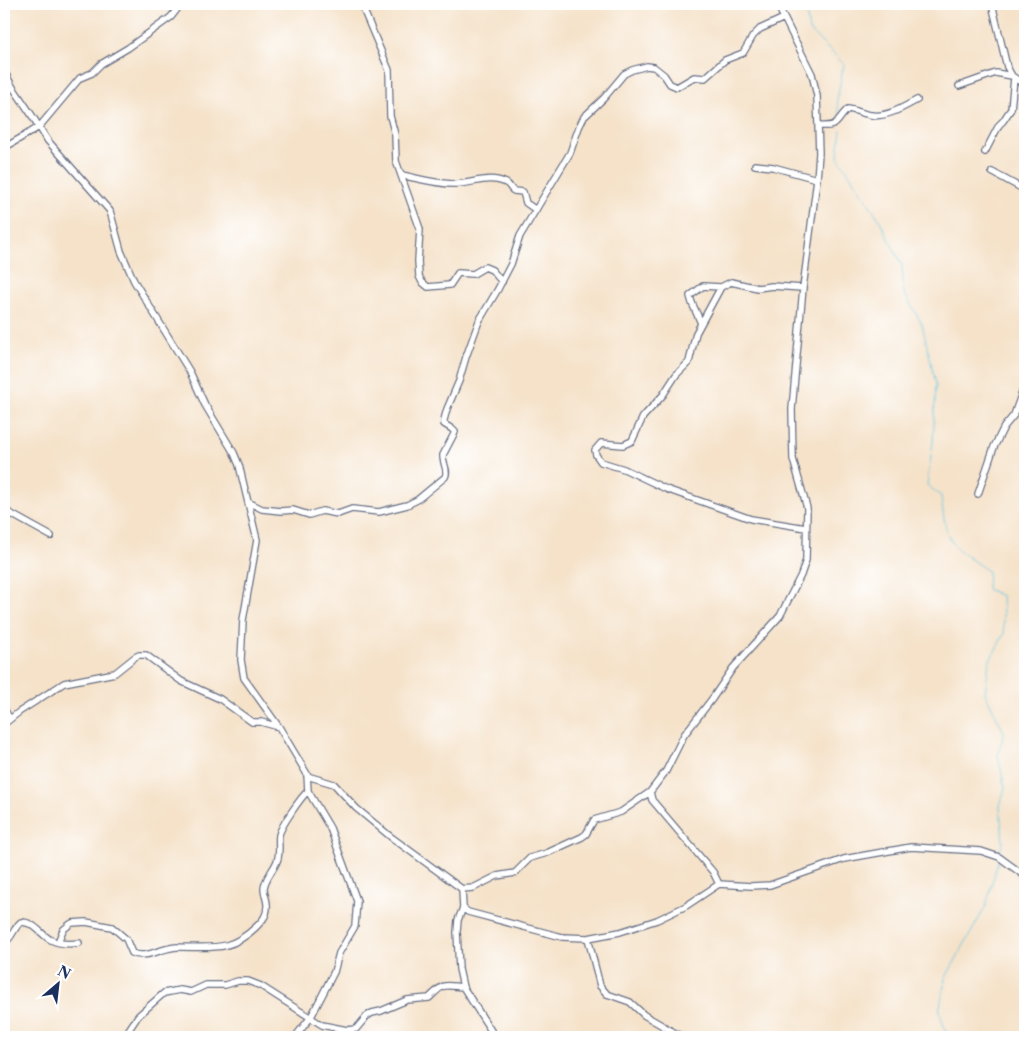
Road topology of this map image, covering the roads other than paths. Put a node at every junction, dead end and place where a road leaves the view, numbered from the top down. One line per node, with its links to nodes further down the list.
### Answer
1 (181, 4): 11 (street)
2 (361, 4): 17 (street)
3 (777, 4): 5 (street)
4 (992, 4): 7 (street)
5 (784, 18): 12 (street); 20 (street)
6 (4, 71): 11 (street)
7 (1013, 77): 8 (street); 9 (street); 14 (street)
8 (1025, 85)
9 (959, 86)
10 (917, 100): 12 (street)
11 (39, 126): 13 (street); 27 (street)
12 (818, 126): 18 (street)
13 (4, 148)
14 (984, 152)
15 (755, 165): 18 (street)
16 (992, 172): 19 (street)
17 (402, 175): 20 (street); 21 (street)
18 (817, 179): 23 (street)
19 (1025, 190)
20 (536, 210): 21 (street)
21 (502, 282): 27 (street)
22 (721, 287): 23 (street); 24 (street); 24 (street)
23 (803, 288): 29 (street)
24 (701, 323): 29 (street)
25 (1025, 384): 26 (street)
26 (978, 494)
27 (248, 502): 34 (street)
28 (4, 510): 30 (street)
29 (806, 528): 37 (street)
30 (51, 536)
31 (4, 709): 32 (street)
32 (10, 719): 33 (street); 34 (street)
33 (4, 724)
34 (279, 726): 35 (street)
35 (308, 776): 36 (street); 40 (street)
36 (308, 791): 43 (street); 47 (street)
37 (650, 792): 39 (street); 40 (street)
38 (1025, 876): 39 (street)
39 (719, 884): 42 (street)
40 (462, 889): 41 (street)
41 (463, 908): 42 (street); 46 (street)
42 (588, 938): 51 (street)
43 (58, 942): 44 (street); 45 (street)
44 (4, 943)
45 (79, 943)
46 (463, 987): 47 (street); 50 (street)
47 (311, 1017): 48 (street); 49 (street)
48 (124, 1037)
49 (295, 1037)
50 (495, 1037)
51 (682, 1037)

